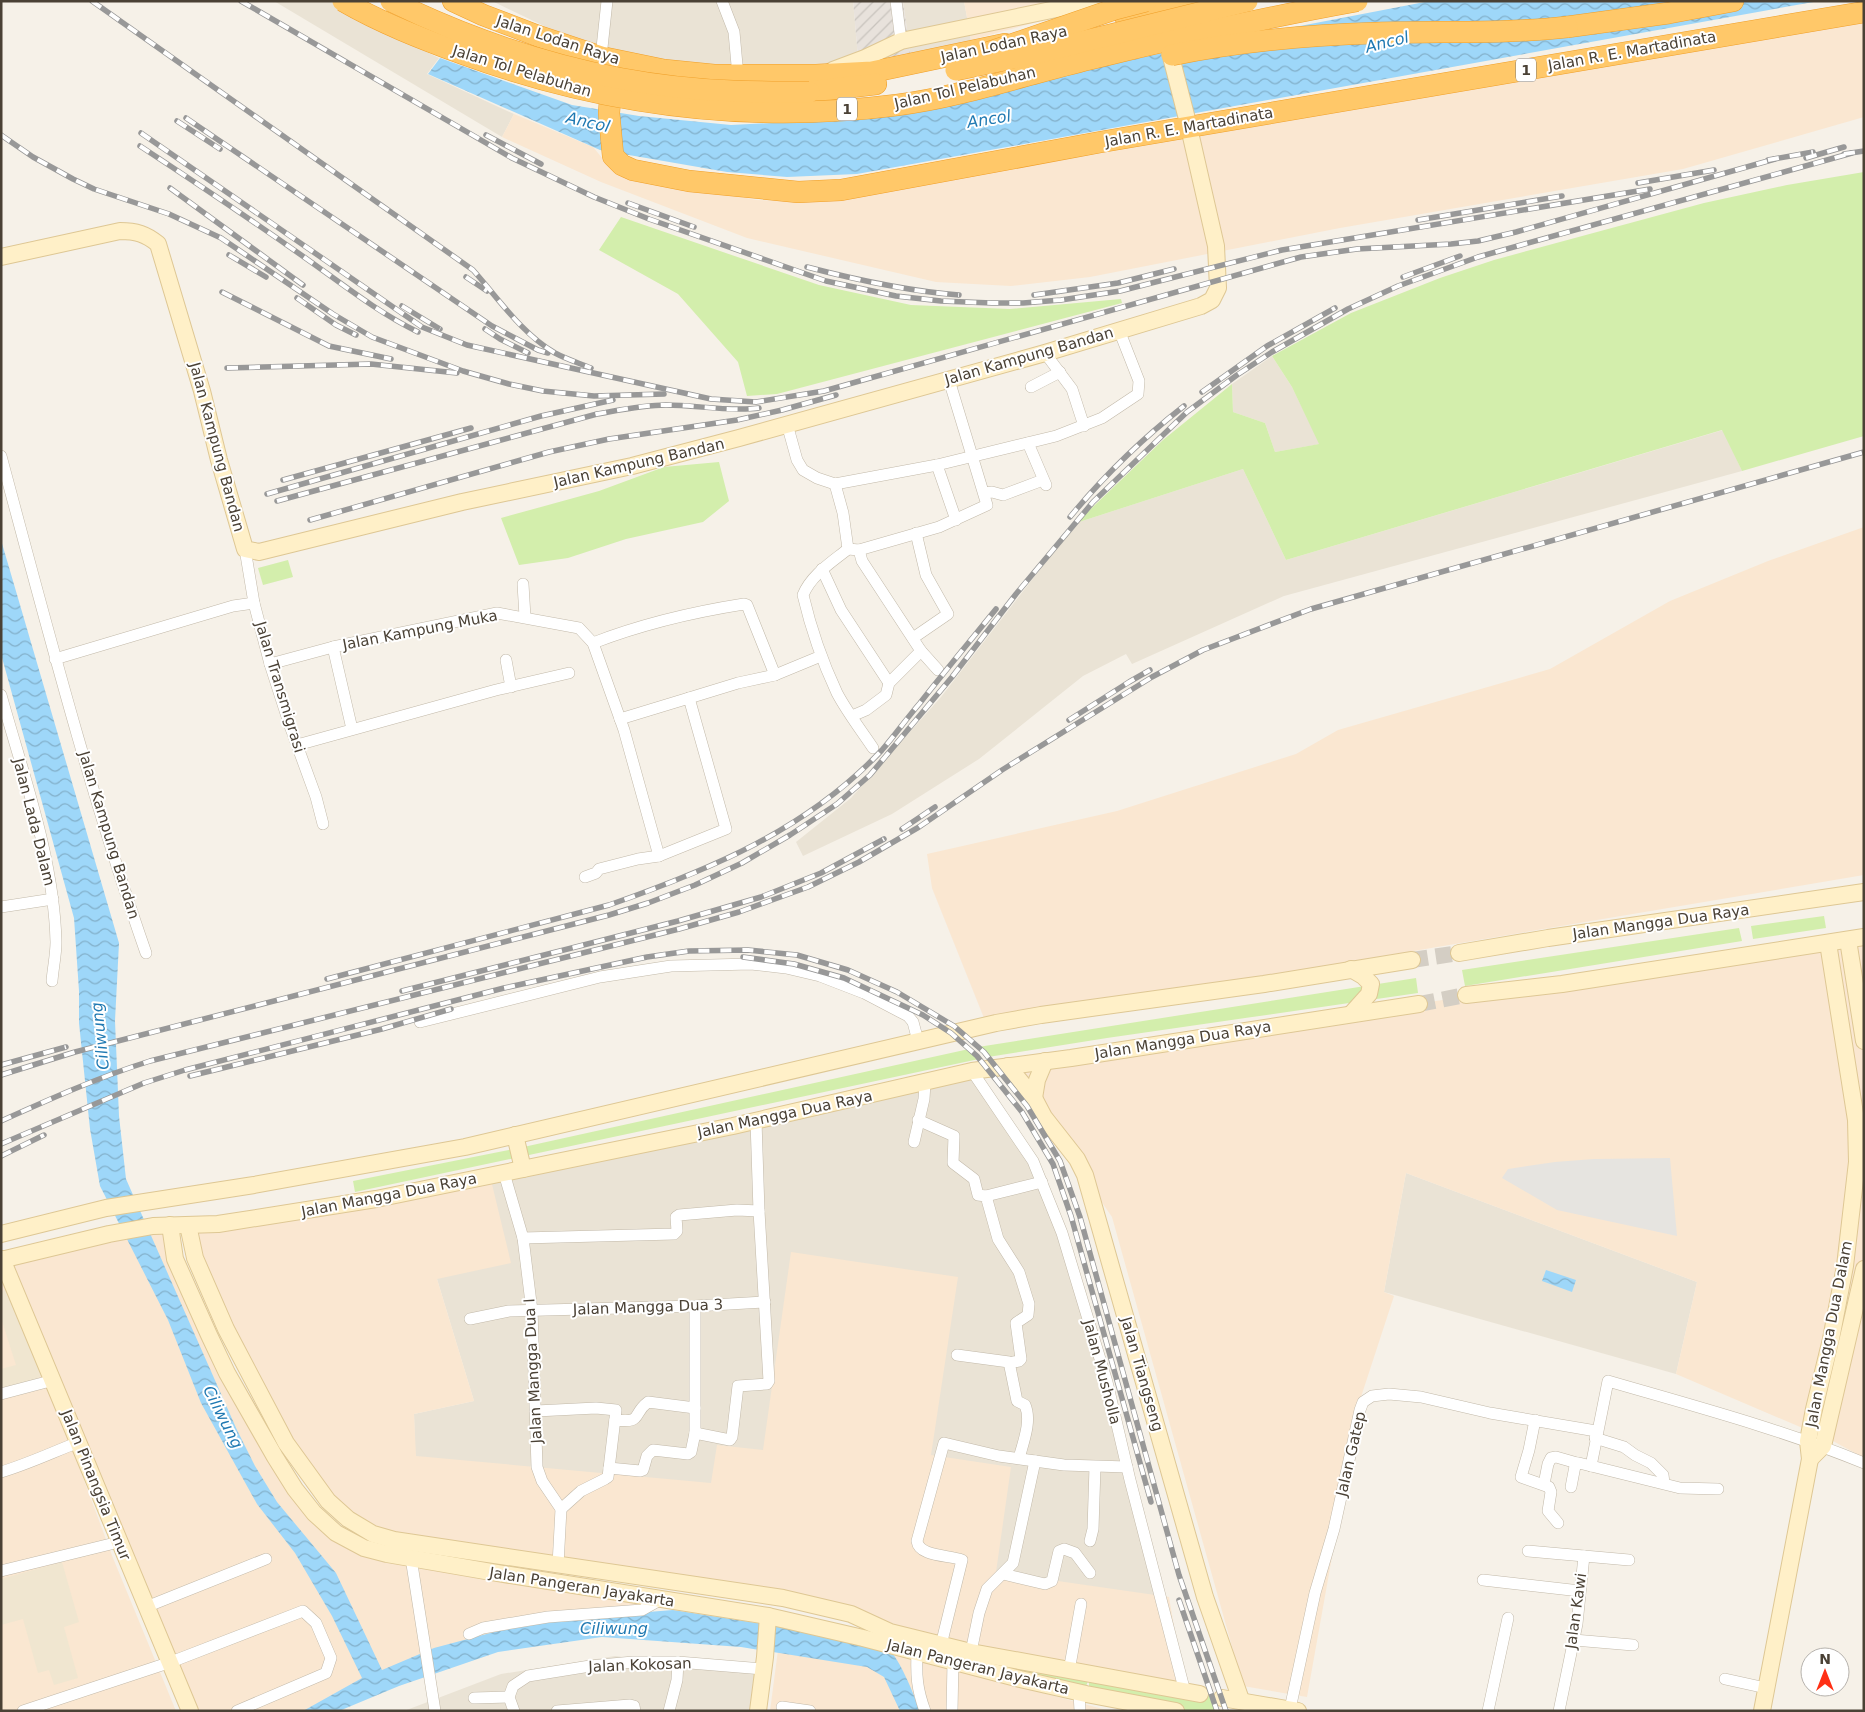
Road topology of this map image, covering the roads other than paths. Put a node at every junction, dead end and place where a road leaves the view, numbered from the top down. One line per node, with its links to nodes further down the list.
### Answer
1 (343, 1): 19 (highway, Jalan Tol Pelabuhan / 1, bridge)
2 (391, 1): 16 (highway, Jalan Tol Pelabuhan / 1, bridge)
3 (453, 1): 15 (highway, Jalan Lodan Raya)
4 (606, 1): 15 (street)
5 (722, 1): 18 (street)
6 (896, 1): 14 (street)
7 (1095, 1): 14 (main road, Jalan Lodan Raya)
8 (1190, 1): 12 (highway, Jalan Lodan Raya)
9 (1247, 1): 16 (highway, Jalan Tol Pelabuhan / 1, bridge)
10 (1357, 1): 19 (highway, Jalan Tol Pelabuhan / 1, bridge)
11 (1733, 1): 19 (highway, bridge)
12 (1156, 7): 16 (highway, bridge); 17 (highway, Jalan Lodan Raya); 20 (main road, Jalan Kampung Bandan)
13 (1864, 12): 20 (highway, Jalan R. E. Martadinata / 1)
14 (901, 41): 17 (main road, Jalan Lodan Raya)
15 (609, 63): 18 (highway, Jalan Lodan Raya); 20 (highway, Jalan R. E. Martadinata / 1, bridge)
16 (956, 70)
17 (816, 75): 18 (highway, Jalan Lodan Raya)
18 (738, 76)
19 (945, 96)
20 (1188, 123): 22 (main road, Jalan Kampung Bandan)
21 (1, 257): 37 (main road, Jalan Kampung Bandan)
22 (1119, 330): 23 (main road, Jalan Kampung Bandan); 28 (street)
23 (1045, 353): 24 (street); 25 (main road, Jalan Kampung Bandan)
24 (1060, 372): 26 (street); 28 (street)
25 (949, 380): 27 (main road, Jalan Kampung Bandan); 31 (street)
26 (1031, 387)
27 (787, 424): 33 (street); 37 (main road, Jalan Kampung Bandan)
28 (1084, 426): 29 (street)
29 (1028, 443): 31 (street); 34 (street)
30 (1, 456): 50 (street, Jalan Kampung Bandan)
31 (973, 457): 32 (street); 34 (street)
32 (938, 465): 33 (street); 35 (street)
33 (835, 484): 38 (street)
34 (984, 493): 35 (street)
35 (956, 520): 36 (street)
36 (916, 534): 38 (street); 45 (street)
37 (245, 549): 41 (street, Jalan Transmigrasi)
38 (854, 549): 39 (street); 45 (street)
39 (822, 569): 49 (street); 56 (street)
40 (523, 584): 43 (street)
41 (254, 603): 50 (street); 52 (street, Jalan Transmigrasi)
42 (497, 613): 43 (street, Jalan Kampung Muka); 44 (street); 47 (street, Jalan Kampung Muka)
43 (525, 617): 46 (street, Jalan Kampung Muka)
44 (500, 626)
45 (913, 638): 48 (street)
46 (593, 642): 55 (street); 61 (street)
47 (334, 647): 52 (street, Jalan Kampung Muka); 62 (street)
48 (921, 651): 53 (street); 56 (street)
49 (821, 656): 55 (street); 60 (street)
50 (55, 658): 73 (street, Jalan Kampung Bandan)
51 (506, 660): 57 (street)
52 (270, 664): 63 (street, Jalan Transmigrasi)
53 (938, 670)
54 (569, 674): 57 (street)
55 (775, 675): 59 (street)
56 (889, 683): 60 (street)
57 (511, 687): 62 (street)
58 (1, 695): 69 (street, Jalan Lada Dalam)
59 (689, 698): 61 (street); 66 (street)
60 (852, 716): 64 (street)
61 (620, 719): 66 (street)
62 (352, 729): 63 (street)
63 (297, 745): 65 (street, Jalan Transmigrasi)
64 (873, 748)
65 (323, 824)
66 (659, 856): 67 (street)
67 (585, 877)
68 (1864, 892): 74 (main road, Jalan Mangga Dua Raya)
69 (52, 899): 70 (street); 77 (street, Jalan Lada Dalam)
70 (1, 907)
71 (1856, 939): 72 (main road); 83 (main road)
72 (1828, 943): 78 (main road); 121 (main road, Jalan Mangga Dua Dalam)
73 (146, 953)
74 (1459, 953)
75 (1412, 960): 76 (main road)
76 (1351, 969): 80 (main road); 82 (main road)
77 (52, 980)
78 (1466, 995)
79 (1418, 1004): 80 (main road, Jalan Mangga Dua Raya)
80 (1351, 1014): 84 (main road, Jalan Mangga Dua Raya)
81 (420, 1022): 82 (street)
82 (918, 1041): 91 (main road)
83 (1864, 1041)
84 (1045, 1061): 85 (main road, Jalan Mangga Dua Raya); 88 (main road)
85 (1008, 1066): 86 (main road, Jalan Mangga Dua Raya); 88 (main road, Jalan Tiangseng)
86 (972, 1071): 87 (main road, Jalan Mangga Dua Raya); 95 (street, Jalan Musholla)
87 (925, 1083): 89 (street); 90 (main road, Jalan Mangga Dua Raya)
88 (1034, 1098): 177 (main road, Jalan Tiangseng)
89 (918, 1120): 92 (street); 96 (street)
90 (756, 1121): 93 (main road, Jalan Mangga Dua Raya); 97 (street)
91 (516, 1135): 93 (main road); 100 (main road)
92 (914, 1142)
93 (524, 1169): 94 (main road, Jalan Mangga Dua Raya)
94 (504, 1173): 98 (main road, Jalan Mangga Dua Raya); 101 (street, Jalan Mangga Dua I)
95 (1042, 1182): 96 (street); 128 (street, Jalan Musholla)
96 (986, 1196): 109 (street)
97 (759, 1211): 101 (street); 104 (street)
98 (188, 1225): 99 (main road, Jalan Mangga Dua Raya); 110 (main road, Jalan Pangeran Jayakarta)
99 (162, 1226): 102 (main road, Jalan Mangga Dua Raya); 111 (main road, Jalan Pangeran Jayakarta)
100 (1, 1234)
101 (522, 1238): 106 (street, Jalan Mangga Dua I)
102 (2, 1260): 112 (main road, Jalan Pinangsia Timur)
103 (1864, 1269): 121 (main road, Jalan Mangga Dua Dalam)
104 (765, 1302): 105 (street, Jalan Mangga Dua 3); 118 (street)
105 (695, 1306): 106 (street, Jalan Mangga Dua 3); 114 (street)
106 (532, 1311): 107 (street, Jalan Mangga Dua 3); 115 (street, Jalan Mangga Dua I)
107 (470, 1319)
108 (957, 1355): 109 (street)
109 (1009, 1363): 122 (street)
110 (244, 1366): 111 (main road); 144 (main road, Jalan Pangeran Jayakarta)
111 (227, 1373): 141 (main road, Jalan Pangeran Jayakarta)
112 (54, 1380): 113 (street); 120 (main road, Jalan Pinangsia Timur)
113 (1, 1394)
114 (696, 1408): 116 (street); 118 (street)
115 (536, 1411): 116 (street); 135 (street, Jalan Mangga Dua I)
116 (615, 1420): 129 (street)
117 (1535, 1420): 119 (street, Jalan Gatep); 132 (street); 179 (street, Jalan Gatep)
118 (695, 1433): 129 (street)
119 (1596, 1435): 121 (street); 126 (street); 131 (street, Jalan Gatep)
120 (78, 1442): 130 (street); 138 (main road, Jalan Pinangsia Timur)
121 (1816, 1444): 125 (street); 171 (main road, Jalan Mangga Dua Dalam)
122 (1019, 1458): 123 (street); 161 (street)
123 (1035, 1461): 127 (street); 148 (street)
124 (1577, 1463): 126 (street); 132 (street); 133 (street)
125 (1864, 1463)
126 (1590, 1466): 131 (street)
127 (1095, 1467): 128 (street); 137 (street)
128 (1127, 1467): 173 (street, Jalan Musholla)
129 (609, 1468): 135 (street)
130 (1, 1472)
131 (1664, 1483): 134 (street)
132 (1544, 1484): 136 (street)
133 (1571, 1488)
134 (1718, 1489)
135 (561, 1509): 144 (street)
136 (1558, 1523)
137 (1090, 1541)
138 (119, 1542): 145 (street); 156 (main road, Jalan Pinangsia Timur)
139 (1528, 1552): 140 (street)
140 (1584, 1556): 143 (street, Jalan Kawi); 151 (street, Jalan Kawi)
141 (411, 1558): 152 (main road, Jalan Pangeran Jayakarta); 183 (street)
142 (266, 1559): 156 (street)
143 (1629, 1560)
144 (558, 1565): 146 (main road, Jalan Pangeran Jayakarta)
145 (1, 1570)
146 (614, 1572): 149 (main road, Jalan Pangeran Jayakarta); 152 (main road)
147 (1090, 1573): 148 (street)
148 (1003, 1574): 163 (street)
149 (637, 1575): 153 (main road); 161 (main road, Jalan Pangeran Jayakarta)
150 (1484, 1580): 151 (street)
151 (1580, 1591): 160 (street, Jalan Kawi)
152 (612, 1592): 153 (main road, Jalan Pangeran Jayakarta)
153 (634, 1596): 154 (main road, Jalan Pangeran Jayakarta)
154 (660, 1600): 158 (main road, Jalan Pangeran Jayakarta); 159 (street)
155 (1081, 1604): 169 (street)
156 (146, 1607): 165 (main road, Jalan Pinangsia Timur)
157 (1508, 1618): 194 (street)
158 (768, 1619): 164 (main road, Jalan Pangeran Jayakarta); 168 (main road)
159 (469, 1634)
160 (1574, 1640): 162 (street); 195 (street, Jalan Kawi)
161 (940, 1645): 163 (main road, Jalan Pangeran Jayakarta)
162 (1633, 1645)
163 (971, 1652): 169 (main road, Jalan Pangeran Jayakarta)
164 (917, 1653): 167 (main road, Jalan Pangeran Jayakarta); 190 (street)
165 (171, 1662): 180 (street); 181 (main road, Jalan Pinangsia Timur); 182 (street)
166 (678, 1662): 168 (street, Jalan Kokosan); 174 (street, Jalan Kokosan); 187 (street)
167 (952, 1662): 172 (main road, Jalan Pangeran Jayakarta); 191 (street)
168 (764, 1663): 188 (main road)
169 (1069, 1671): 173 (main road, Jalan Pangeran Jayakarta)
170 (1725, 1679): 171 (street)
171 (1766, 1688): 196 (main road, Jalan Mangga Dua Dalam)
172 (1080, 1693): 192 (street); 193 (main road, Jalan Pangeran Jayakarta)
173 (1192, 1693)
174 (508, 1697): 175 (street); 184 (street)
175 (474, 1698)
176 (1222, 1698): 177 (main road)
177 (1241, 1700): 179 (main road)
178 (782, 1706): 189 (street)
179 (1294, 1710)
180 (23, 1711)
181 (190, 1711)
182 (237, 1711)
183 (435, 1711)
184 (514, 1711)
185 (557, 1711): 186 (street)
186 (635, 1711)
187 (669, 1711)
188 (758, 1711)
189 (810, 1711)
190 (925, 1711)
191 (952, 1711)
192 (1080, 1711)
193 (1176, 1711)
194 (1488, 1711)
195 (1559, 1711)
196 (1762, 1711)

